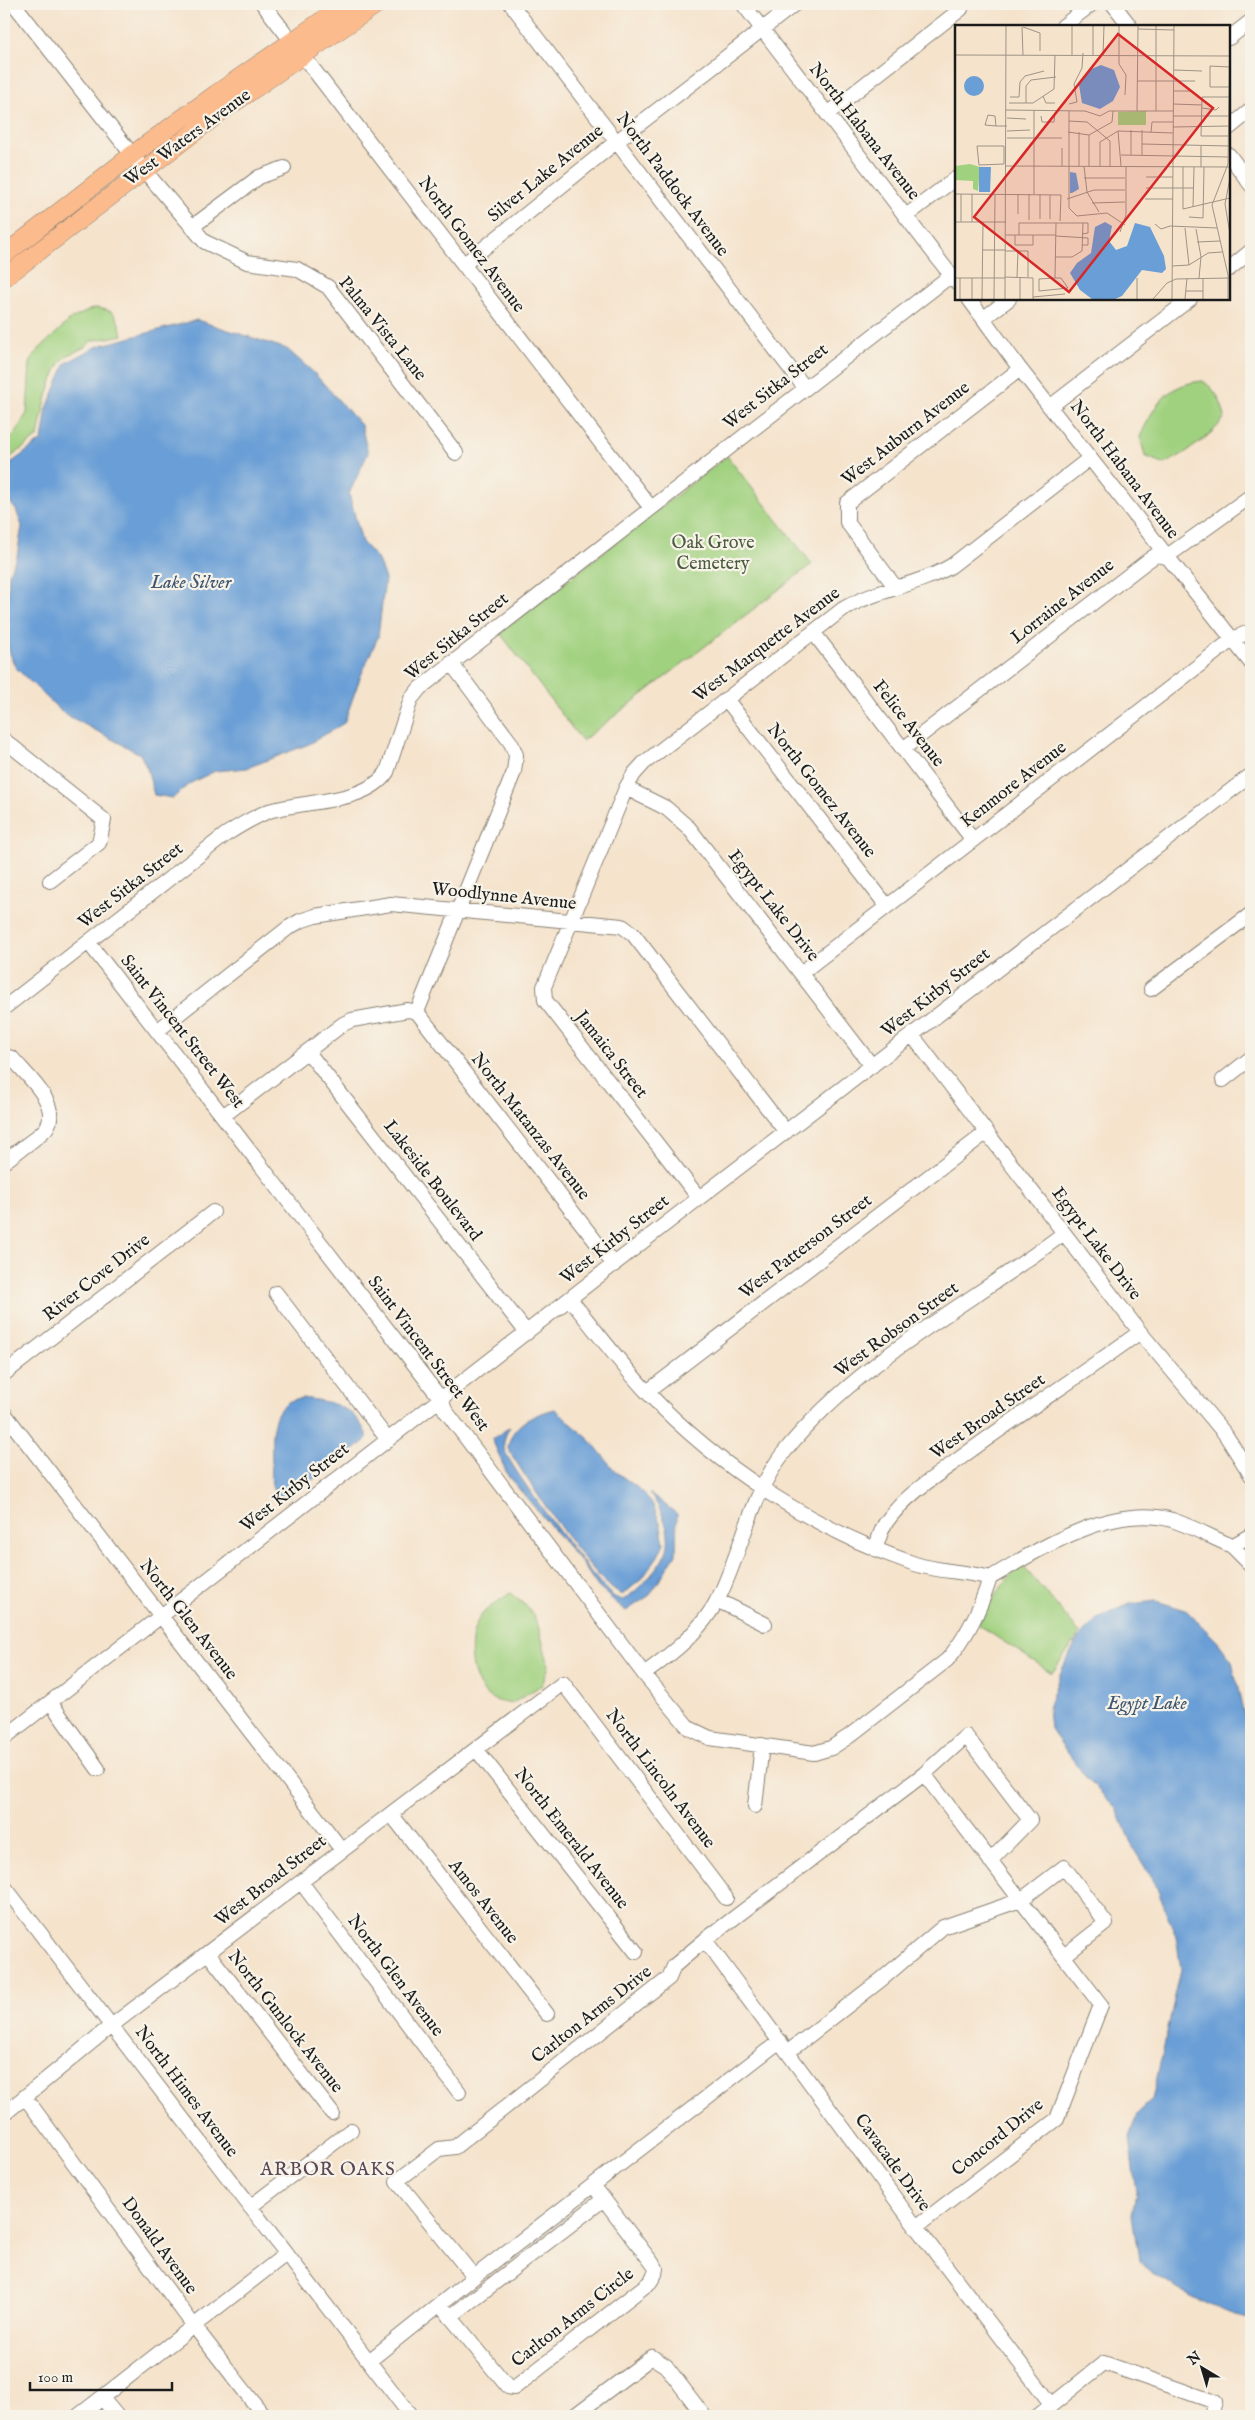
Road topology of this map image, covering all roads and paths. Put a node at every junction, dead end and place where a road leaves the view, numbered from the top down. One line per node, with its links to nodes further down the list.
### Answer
1 (14, 4): 22 (street, Palma Vista Lane)
2 (263, 4): 16 (street, North Gomez Avenue)
3 (346, 4): 16 (main road, West Waters Avenue)
4 (377, 4): 17 (main road, West Waters Avenue)
5 (511, 4): 21 (street, North Paddock Avenue)
6 (743, 4): 14 (street, North Habana Avenue)
7 (795, 4): 14 (street, Silver Lake Avenue)
8 (1092, 4): 12 (street)
9 (1113, 4): 13 (street)
10 (961, 9): 19 (street)
11 (1251, 21): 15 (street)
12 (1064, 25)
13 (1129, 25)
14 (762, 30): 19 (street, North Habana Avenue); 21 (street, Silver Lake Avenue)
15 (1230, 37)
16 (292, 42): 17 (street, North Gomez Avenue); 22 (main road, West Waters Avenue)
17 (304, 56): 25 (main road, West Waters Avenue); 33 (street, North Gomez Avenue)
18 (1251, 110): 20 (street)
19 (826, 114): 28 (street, North Habana Avenue)
20 (1230, 127)
21 (616, 142): 33 (street, Silver Lake Avenue); 42 (street, North Paddock Avenue)
22 (132, 155): 25 (street, Palma Vista Lane); 30 (main road, West Waters Avenue)
23 (1230, 156): 27 (street)
24 (284, 168): 29 (street)
25 (144, 170): 29 (street, Palma Vista Lane); 32 (main road, West Waters Avenue)
26 (955, 179): 28 (street)
27 (1251, 185)
28 (906, 216): 36 (street, North Habana Avenue)
29 (192, 227): 44 (street, Palma Vista Lane)
30 (5, 250): 32 (street)
31 (1251, 251): 34 (street)
32 (20, 265): 35 (main road, West Waters Avenue)
33 (463, 265): 47 (street, North Gomez Avenue)
34 (1230, 268)
35 (4, 278)
36 (953, 279): 42 (street, West Sitka Street)
37 (970, 300): 40 (street, North Habana Avenue)
38 (1008, 300): 40 (street)
39 (1189, 300): 43 (street)
40 (984, 318): 41 (street, North Habana Avenue)
41 (1020, 369): 43 (street, North Habana Avenue); 49 (street, West Auburn Avenue)
42 (805, 388): 47 (street, West Sitka Street)
43 (1051, 406): 45 (street, North Habana Avenue)
44 (456, 453)
45 (1090, 458): 48 (street, North Habana Avenue); 49 (street, West Marquette Avenue)
46 (1251, 496): 48 (street, Lorraine Avenue)
47 (650, 508): 53 (street, West Sitka Street)
48 (1166, 557): 52 (street, North Habana Avenue); 57 (street, Lorraine Avenue)
49 (896, 588): 51 (street, West Marquette Avenue)
50 (1251, 631): 52 (street, Kenmore Avenue)
51 (814, 632): 55 (street, West Marquette Avenue); 57 (street, Felice Avenue)
52 (1233, 639): 54 (street, North Habana Avenue); 60 (street, Kenmore Avenue)
53 (451, 663): 63 (street); 66 (street, West Sitka Street)
54 (1251, 663)
55 (726, 699): 59 (street, West Marquette Avenue); 62 (street, North Gomez Avenue)
56 (4, 740): 61 (street)
57 (903, 749): 60 (street, Felice Avenue)
58 (1251, 775): 72 (street, West Kirby Street)
59 (626, 788): 65 (street, West Marquette Avenue); 67 (street, Egypt Lake Drive)
60 (973, 840): 62 (street, Kenmore Avenue)
61 (50, 881)
62 (887, 906): 67 (street, Kenmore Avenue)
63 (458, 911): 65 (street, Woodlynne Avenue); 70 (street); 71 (street, Woodlynne Avenue)
64 (1251, 914): 68 (street)
65 (571, 922): 79 (street, Woodlynne Avenue); 82 (street, Jamaica Street)
66 (89, 943): 69 (street, West Sitka Street); 71 (street, Saint Vincent Street West)
67 (801, 973): 76 (street, Egypt Lake Drive)
68 (1151, 989)
69 (4, 1008)
70 (417, 1012): 73 (street); 85 (street, North Matanzas Avenue)
71 (157, 1031): 78 (street, Saint Vincent Street West)
72 (912, 1035): 76 (street, West Kirby Street); 80 (street, Egypt Lake Drive)
73 (308, 1052): 78 (street); 88 (street, Lakeside Boulevard)
74 (4, 1056): 81 (street)
75 (1251, 1058): 77 (street)
76 (872, 1066): 79 (street, West Kirby Street)
77 (1223, 1080)
78 (223, 1116): 92 (street, Saint Vincent Street West)
79 (786, 1132): 82 (street, West Kirby Street)
80 (987, 1132): 84 (street, Egypt Lake Drive); 91 (street, West Patterson Street)
81 (4, 1162)
82 (699, 1198): 85 (street, West Kirby Street)
83 (213, 1212): 90 (street, River Cove Drive)
84 (1064, 1233): 89 (street, Egypt Lake Drive); 96 (street, West Robson Street)
85 (614, 1265): 87 (street, West Kirby Street)
86 (276, 1294): 94 (street)
87 (570, 1299): 88 (street, West Kirby Street); 91 (street)
88 (527, 1332): 92 (street, West Kirby Street)
89 (1140, 1332): 95 (street, Egypt Lake Drive); 99 (street, West Broad Street)
90 (4, 1374)
91 (648, 1392): 96 (street)
92 (441, 1399): 94 (street, West Kirby Street); 105 (street, Saint Vincent Street West)
93 (4, 1413): 103 (street, North Glen Avenue)
94 (388, 1440): 103 (street, West Kirby Street)
95 (1251, 1475)
96 (762, 1489): 99 (street); 102 (street, West Robson Street)
97 (1251, 1535): 98 (street)
98 (1232, 1546): 100 (street); 101 (street)
99 (876, 1549): 101 (street)
100 (1251, 1565)
101 (990, 1578): 109 (street, Saint Vincent Street West)
102 (717, 1600): 104 (street); 105 (street, West Robson Street)
103 (160, 1615): 107 (street, West Kirby Street); 115 (street, North Glen Avenue)
104 (766, 1624)
105 (644, 1674): 109 (street, Saint Vincent Street West)
106 (563, 1683): 110 (street, West Broad Street); 119 (street, North Lincoln Avenue)
107 (51, 1703): 108 (street, West Kirby Street); 111 (street)
108 (4, 1738)
109 (762, 1746): 113 (street)
110 (476, 1749): 114 (street, West Broad Street); 122 (street, North Emerald Avenue)
111 (98, 1769)
112 (924, 1774): 116 (street); 116 (street, Carlton Arms Drive); 121 (street, Carlton Arms Drive)
113 (755, 1806)
114 (391, 1814): 115 (street, West Broad Street); 125 (street, Amos Avenue)
115 (342, 1850): 117 (street, West Broad Street)
116 (990, 1861): 120 (street)
117 (301, 1882): 123 (street, West Broad Street); 128 (street, North Glen Avenue)
118 (4, 1886): 126 (street, North Himes Avenue)
119 (726, 1898)
120 (1021, 1900): 124 (street); 124 (street); 127 (street)
121 (705, 1940): 127 (street, Cavacade Drive); 138 (street, Carlton Arms Drive)
122 (636, 1952)
123 (208, 1953): 126 (street, West Broad Street); 130 (street, North Gunlock Avenue)
124 (1064, 1956): 136 (street, Concord Drive)
125 (547, 2014)
126 (112, 2026): 129 (street, West Broad Street); 135 (street, North Himes Avenue)
127 (784, 2046): 133 (street); 136 (street, Cavacade Drive)
128 (459, 2092)
129 (25, 2097): 131 (street, West Broad Street); 141 (street, Donald Avenue)
130 (332, 2113)
131 (4, 2114)
132 (351, 2130): 135 (street)
133 (593, 2185): 134 (street, Carlton Arms Circle); 138 (street)
134 (604, 2199): 140 (street); 140 (street, Carlton Arms Circle)
135 (250, 2207): 137 (street, North Himes Avenue)
136 (916, 2227): 144 (street, Cavacade Drive)
137 (286, 2254): 141 (street); 142 (street, North Himes Avenue)
138 (474, 2278): 139 (street)
139 (440, 2304): 140 (street, Carlton Arms Circle); 142 (street)
140 (450, 2317)
141 (194, 2326): 143 (street); 147 (street, Donald Avenue)
142 (369, 2361): 148 (street, North Himes Avenue)
143 (102, 2398): 145 (street); 146 (street)
144 (1052, 2405): 151 (street); 152 (street)
145 (78, 2416)
146 (117, 2416)
147 (264, 2416)
148 (411, 2416)
149 (574, 2416): 150 (street)
150 (704, 2416)
151 (1038, 2416)
152 (1211, 2416)

